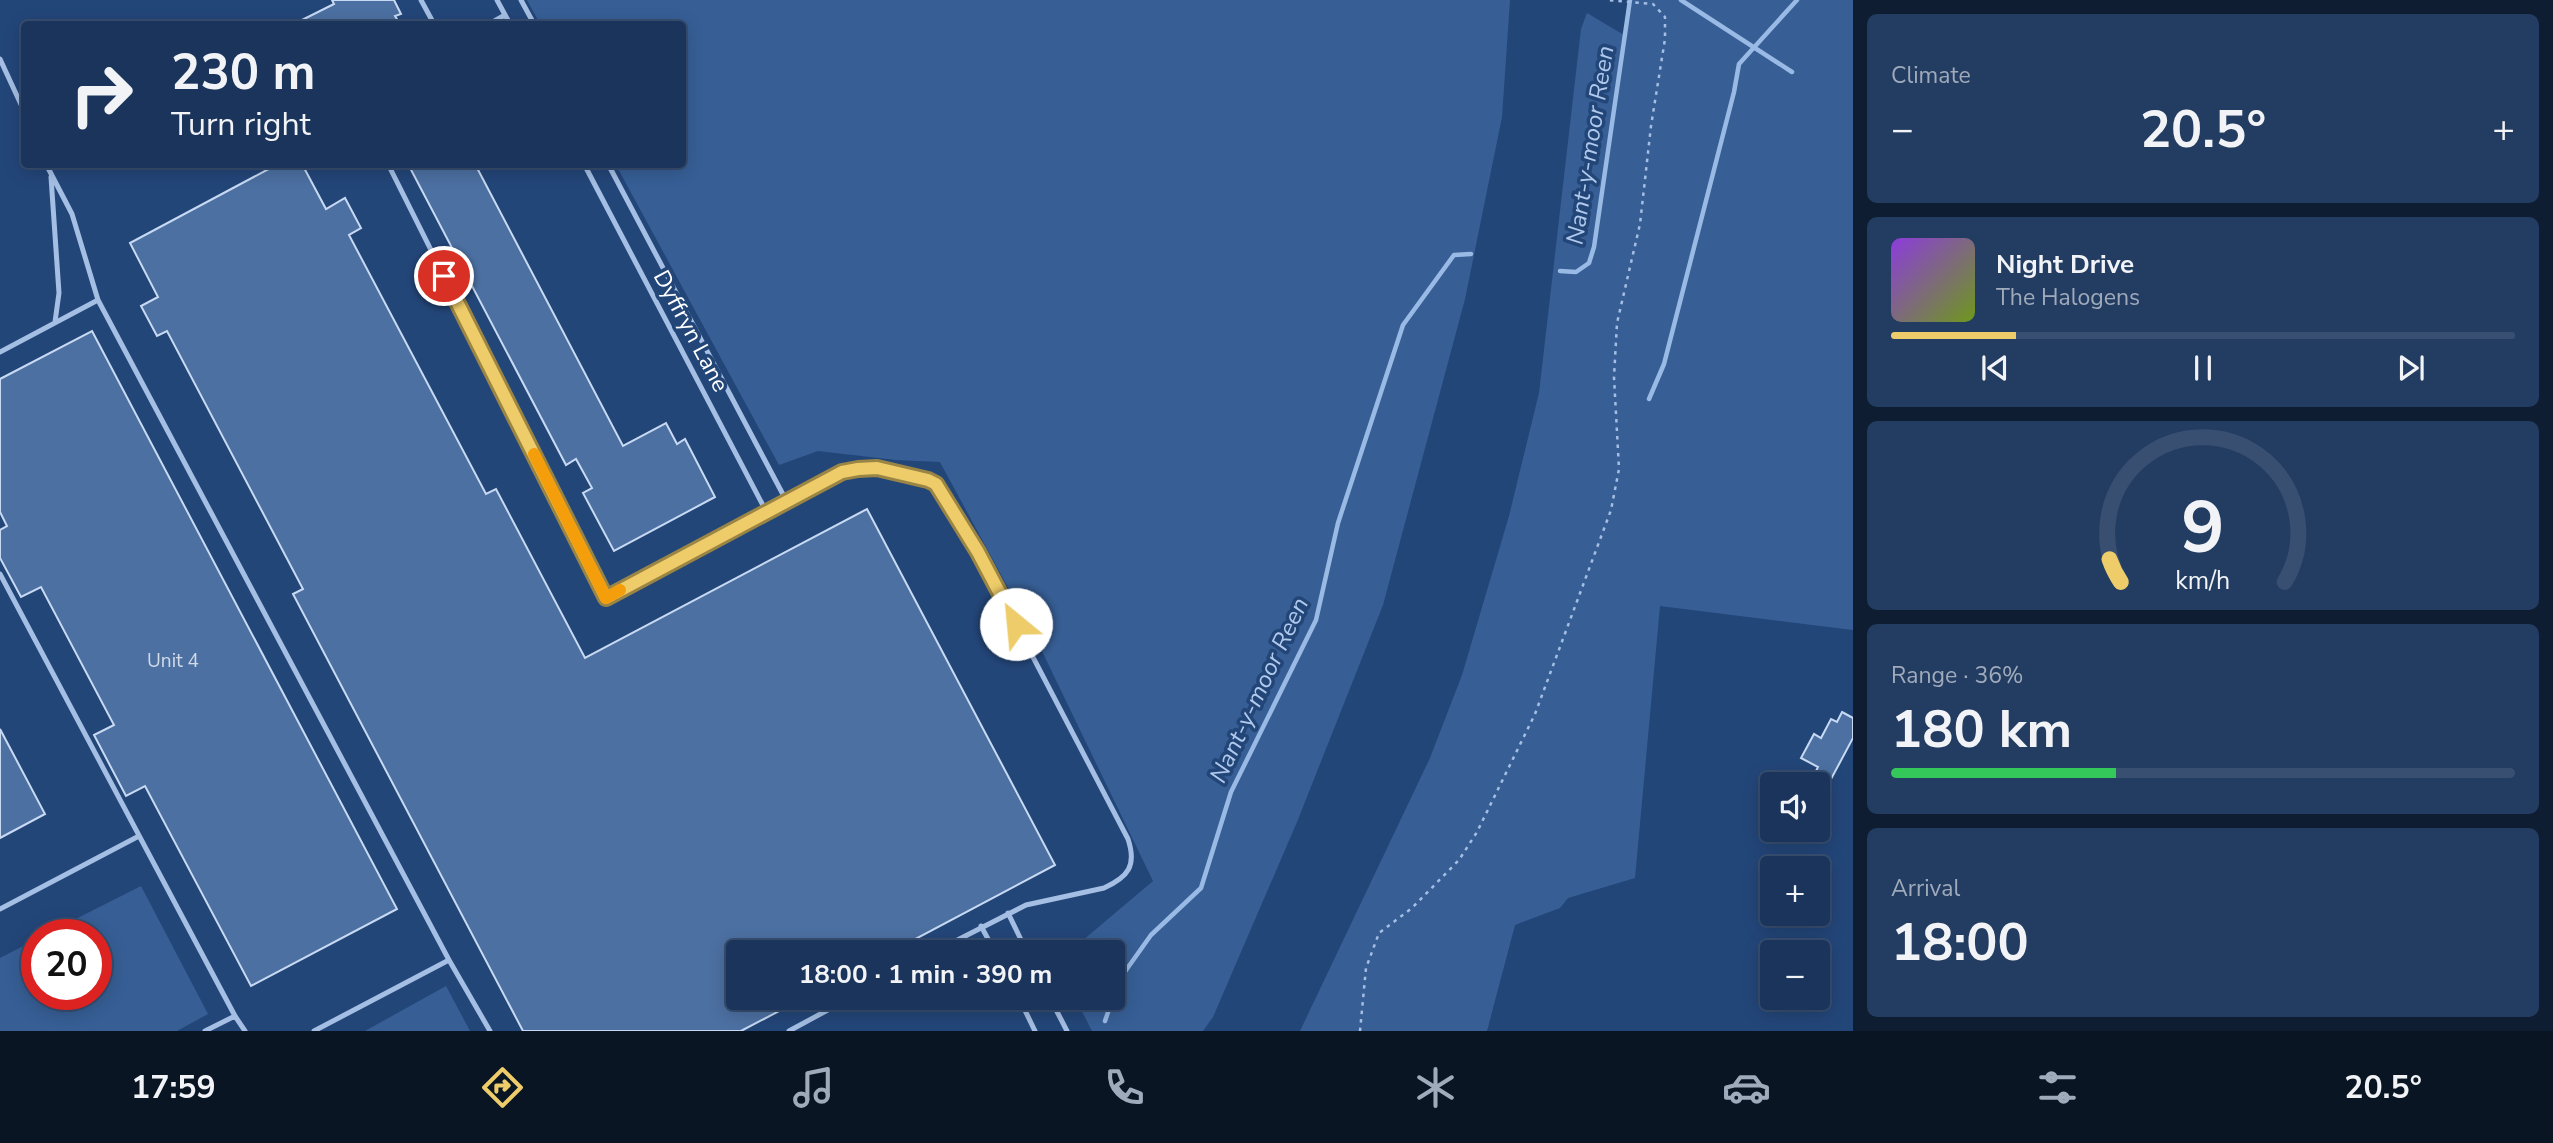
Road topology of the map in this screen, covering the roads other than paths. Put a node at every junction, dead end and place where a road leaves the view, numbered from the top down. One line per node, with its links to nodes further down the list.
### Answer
1 (421, 0): 5 (lane)
2 (497, 0): 4 (lane)
3 (521, 0): 8 (lane)
4 (505, 15): 6 (lane); 7 (lane)
5 (432, 21)
6 (494, 21)
7 (508, 21)
8 (532, 21)
9 (0, 59): 10 (lane)
10 (21, 104)
11 (48, 168): 15 (lane)
12 (390, 168): 20 (lane)
13 (586, 168): 20 (lane, Dyffryn Lane)
14 (610, 168): 19 (lane, Dyffryn Lane)
15 (50, 174): 16 (lane); 17 (lane)
16 (98, 300): 17 (lane); 29 (lane)
17 (55, 323): 18 (lane)
18 (0, 352)
19 (787, 502): 20 (lane); 24 (lane)
20 (767, 513)
21 (0, 574): 22 (lane)
22 (139, 836): 23 (lane); 33 (lane)
23 (0, 909)
24 (1008, 913): 25 (lane); 28 (lane)
25 (981, 926): 26 (lane); 27 (lane)
26 (956, 940)
27 (989, 940)
28 (1021, 940)
29 (449, 960): 36 (lane); 37 (lane)
30 (828, 1010): 38 (lane)
31 (1025, 1010): 39 (lane)
32 (1056, 1010): 40 (lane)
33 (234, 1016): 34 (lane); 35 (lane)
34 (205, 1031)
35 (245, 1031)
36 (314, 1031)
37 (490, 1031)
38 (789, 1031)
39 (1035, 1031)
40 (1067, 1031)

